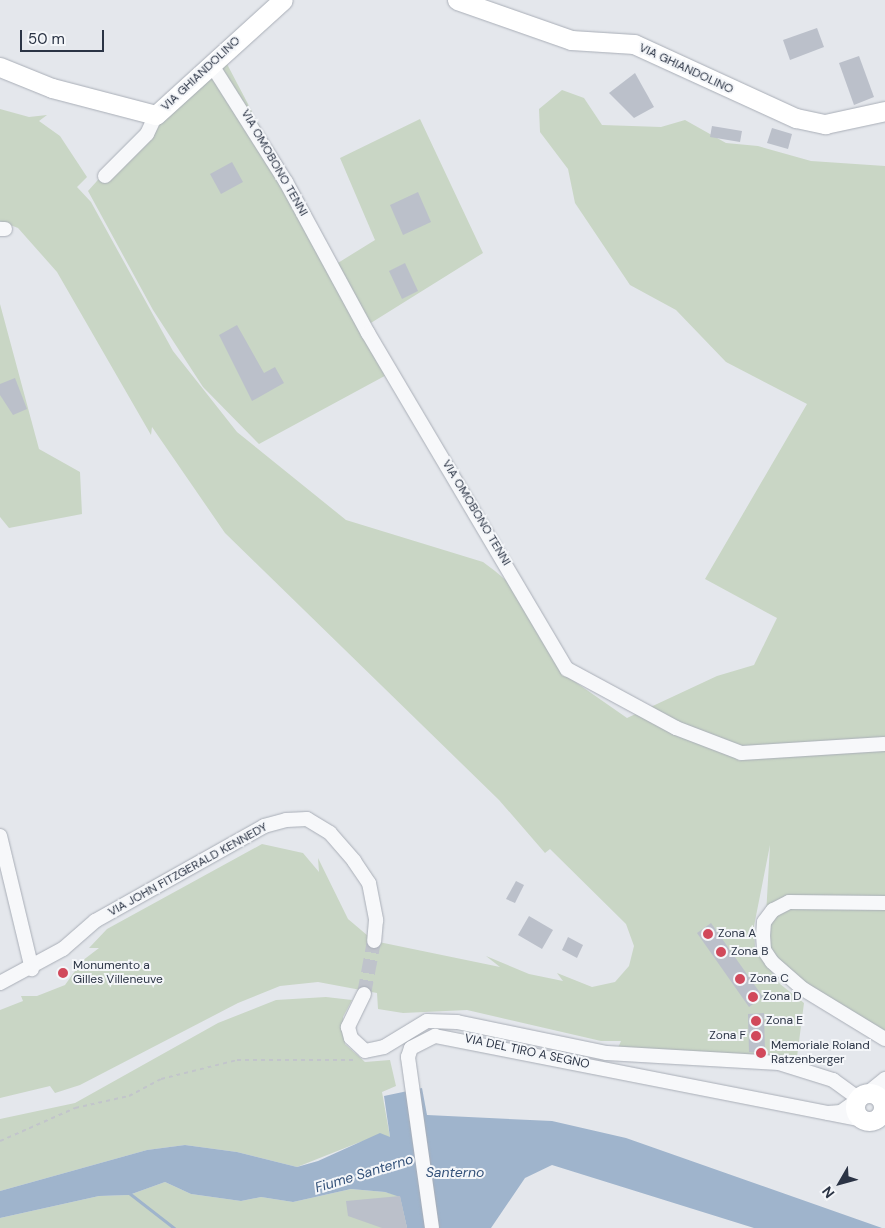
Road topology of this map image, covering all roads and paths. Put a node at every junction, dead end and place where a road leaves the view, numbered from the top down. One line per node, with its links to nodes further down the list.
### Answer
1 (283, 0): 4 (street, VIA GHIANDOLINO)
2 (457, 0): 5 (street, VIA GHIANDOLINO)
3 (0, 67): 6 (street)
4 (213, 67): 6 (street, VIA GHIANDOLINO); 8 (street, VIA OMOBONO TENNI)
5 (885, 111)
6 (156, 115): 7 (street, VIA GHIANDOLINO)
7 (105, 176)
8 (885, 744)
9 (0, 836): 12 (street)
10 (885, 903): 15 (street)
11 (374, 941): 12 (street, VIA JOHN FITZGERALD KENNEDY)
12 (32, 969): 13 (street, VIA JOHN FITZGERALD KENNEDY)
13 (0, 983)
14 (364, 994): 18 (street)
15 (885, 1039)
16 (365, 1059): 20 (path)
17 (885, 1079): 18 (street)
18 (874, 1103): 19 (street, VIA DEL TIRO A SEGNO); 19 (street, VIA DEL TIRO A SEGNO)
19 (824, 1113): 21 (street, VIA DEL TIRO A SEGNO)
20 (0, 1141)
21 (432, 1228)

